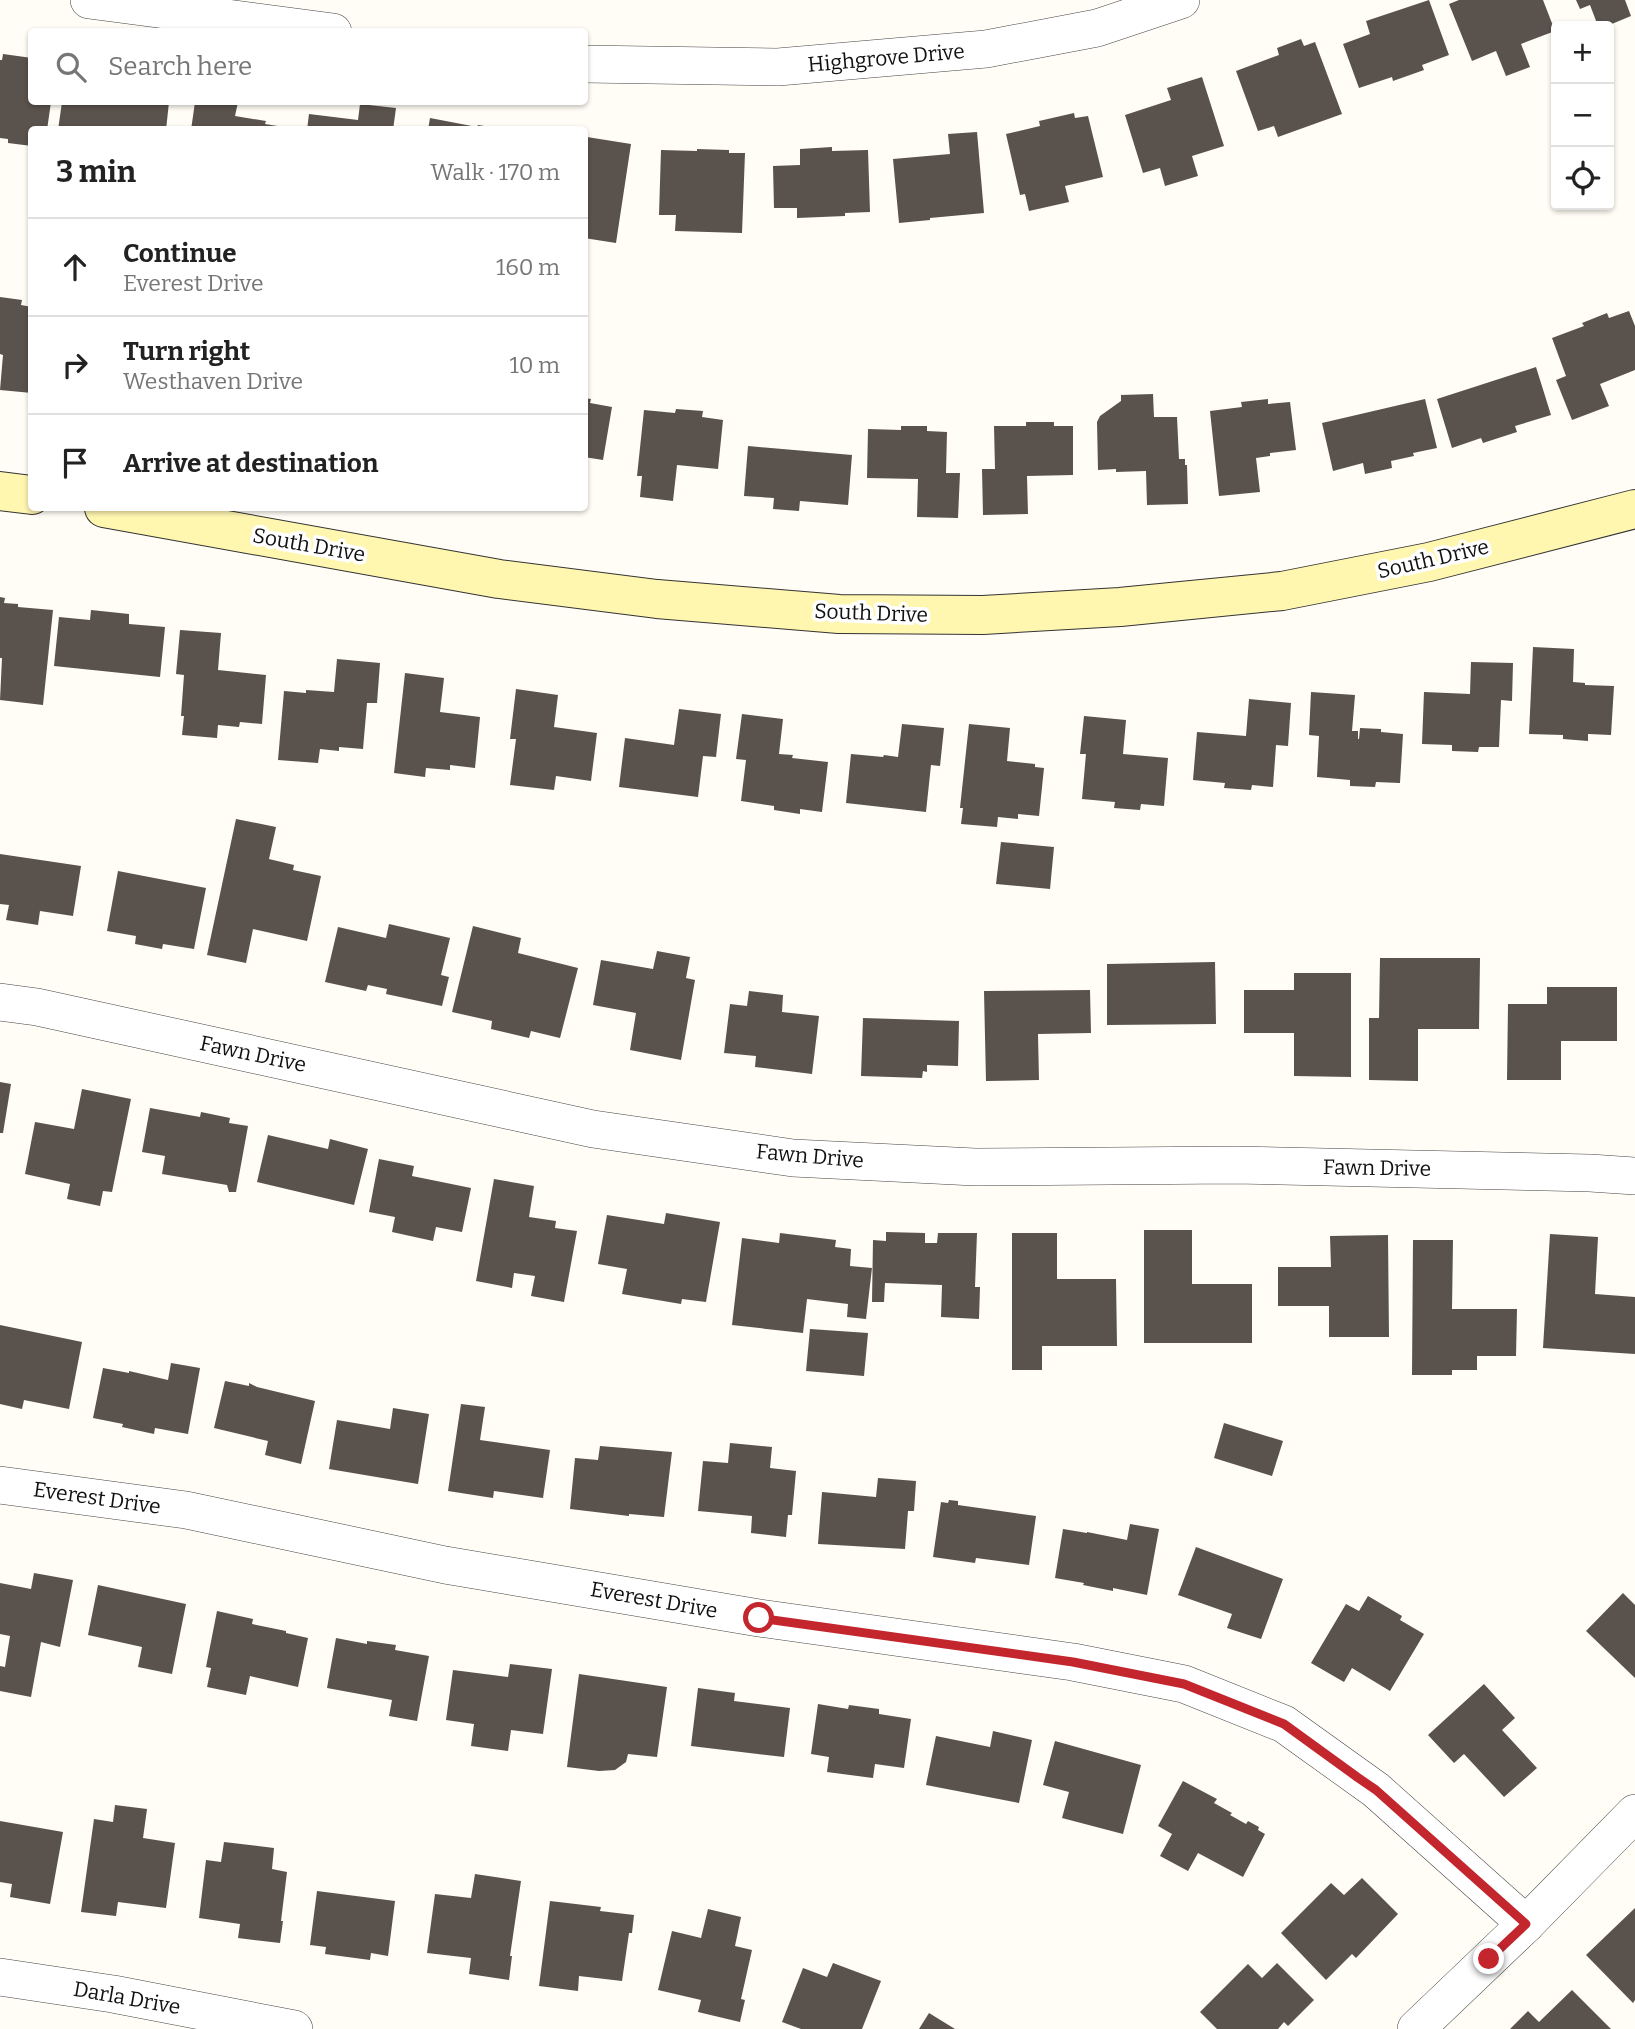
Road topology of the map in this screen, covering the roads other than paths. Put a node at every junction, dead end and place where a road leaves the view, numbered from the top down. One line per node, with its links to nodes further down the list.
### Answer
1 (89, 0): 3 (street)
2 (1181, 0): 4 (street, Highgrove Drive)
3 (302, 28)
4 (588, 64)
5 (0, 491): 6 (street)
6 (28, 494)
7 (1635, 509): 8 (street, South Drive)
8 (121, 511)
9 (0, 1002): 10 (street, Fawn Drive)
10 (1635, 1176)
11 (0, 1485): 13 (street, Everest Drive)
12 (1635, 1813): 13 (street)
13 (1526, 1924): 16 (street)
14 (0, 1977): 15 (street, Darla Drive)
15 (294, 2029)
16 (1416, 2029)

